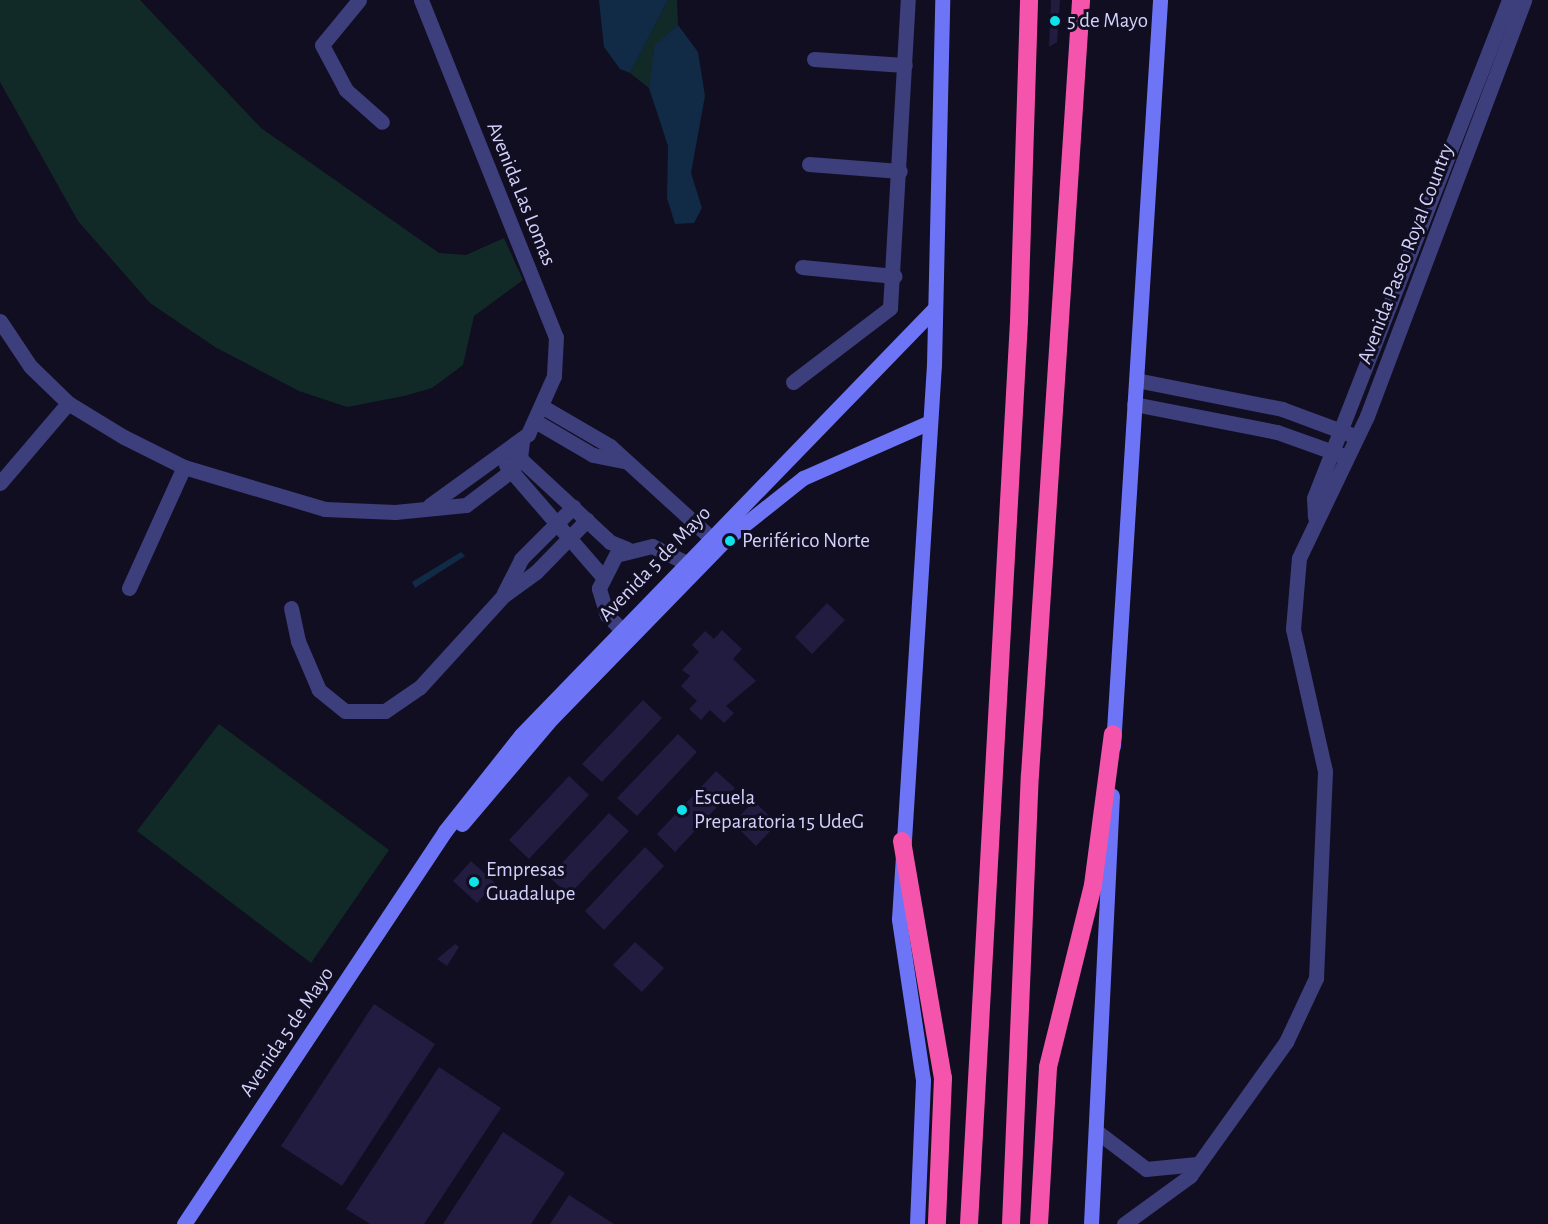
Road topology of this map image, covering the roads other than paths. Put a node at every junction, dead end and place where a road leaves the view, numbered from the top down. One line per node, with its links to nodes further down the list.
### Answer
1 (359, 0): 12 (street)
2 (421, 0): 25 (street, Avenida Las Lomas)
3 (908, 0): 11 (street)
4 (942, 0): 19 (main road)
5 (1029, 0): 58 (highway)
6 (1081, 0): 59 (highway)
7 (1160, 0): 21 (main road)
8 (1509, 0): 13 (street, Avenida Paseo Royal Country)
9 (1524, 0): 14 (street, Avenida Paseo Royal Country)
10 (814, 59): 11 (street)
11 (905, 65): 16 (street)
12 (382, 122)
13 (1453, 148): 14 (street); 30 (street, Avenida Paseo Royal Country)
14 (1467, 156): 30 (street, Avenida Paseo Royal Country)
15 (809, 164): 16 (street)
16 (900, 171): 18 (street)
17 (802, 267): 18 (street)
18 (895, 276): 22 (street)
19 (933, 310): 28 (main road); 41 (main road, Avenida 5 de Mayo)
20 (0, 321): 23 (street)
21 (1136, 380): 24 (main road); 26 (street)
22 (794, 382)
23 (68, 403): 34 (street); 36 (street)
24 (1134, 404): 29 (street); 50 (main road)
25 (543, 407): 27 (street, Avenida Las Lomas); 33 (street)
26 (1282, 409): 29 (street); 30 (street)
27 (535, 421): 31 (street, Avenida Las Lomas); 33 (street)
28 (930, 422): 51 (main road); 52 (main road, Avenida 5 de Mayo)
29 (1277, 432): 32 (street)
30 (1351, 434): 32 (street, Avenida Paseo Royal Country)
31 (513, 451): 35 (street); 37 (street); 38 (street)
32 (1341, 456): 54 (street, Avenida Paseo Royal Country)
33 (625, 461): 41 (street)
34 (184, 467): 37 (street); 46 (street)
35 (511, 471): 37 (street); 40 (street)
36 (0, 483)
37 (430, 505)
38 (573, 507): 39 (street); 40 (street)
39 (587, 520): 42 (street); 43 (street)
40 (556, 524): 42 (street); 47 (street)
41 (710, 537): 44 (main road, Avenida 5 de Mayo)
42 (570, 538): 45 (street); 47 (street)
43 (627, 549): 44 (street); 45 (street)
44 (685, 562): 49 (main road, Avenida 5 de Mayo)
45 (602, 576): 49 (street)
46 (129, 588)
47 (503, 596): 48 (street)
48 (291, 608)
49 (621, 630): 52 (main road, Avenida 5 de Mayo)
50 (1113, 734): 53 (main road); 60 (highway)
51 (903, 841): 56 (main road); 57 (highway)
52 (426, 863): 55 (main road, Avenida 5 de Mayo)
53 (1096, 1131): 54 (street); 61 (main road)
54 (1197, 1164): 62 (street, Avenida Paseo Royal Country)
55 (184, 1224)
56 (916, 1224)
57 (937, 1224)
58 (969, 1224)
59 (1011, 1224)
60 (1039, 1224)
61 (1091, 1224)
62 (1124, 1224)

